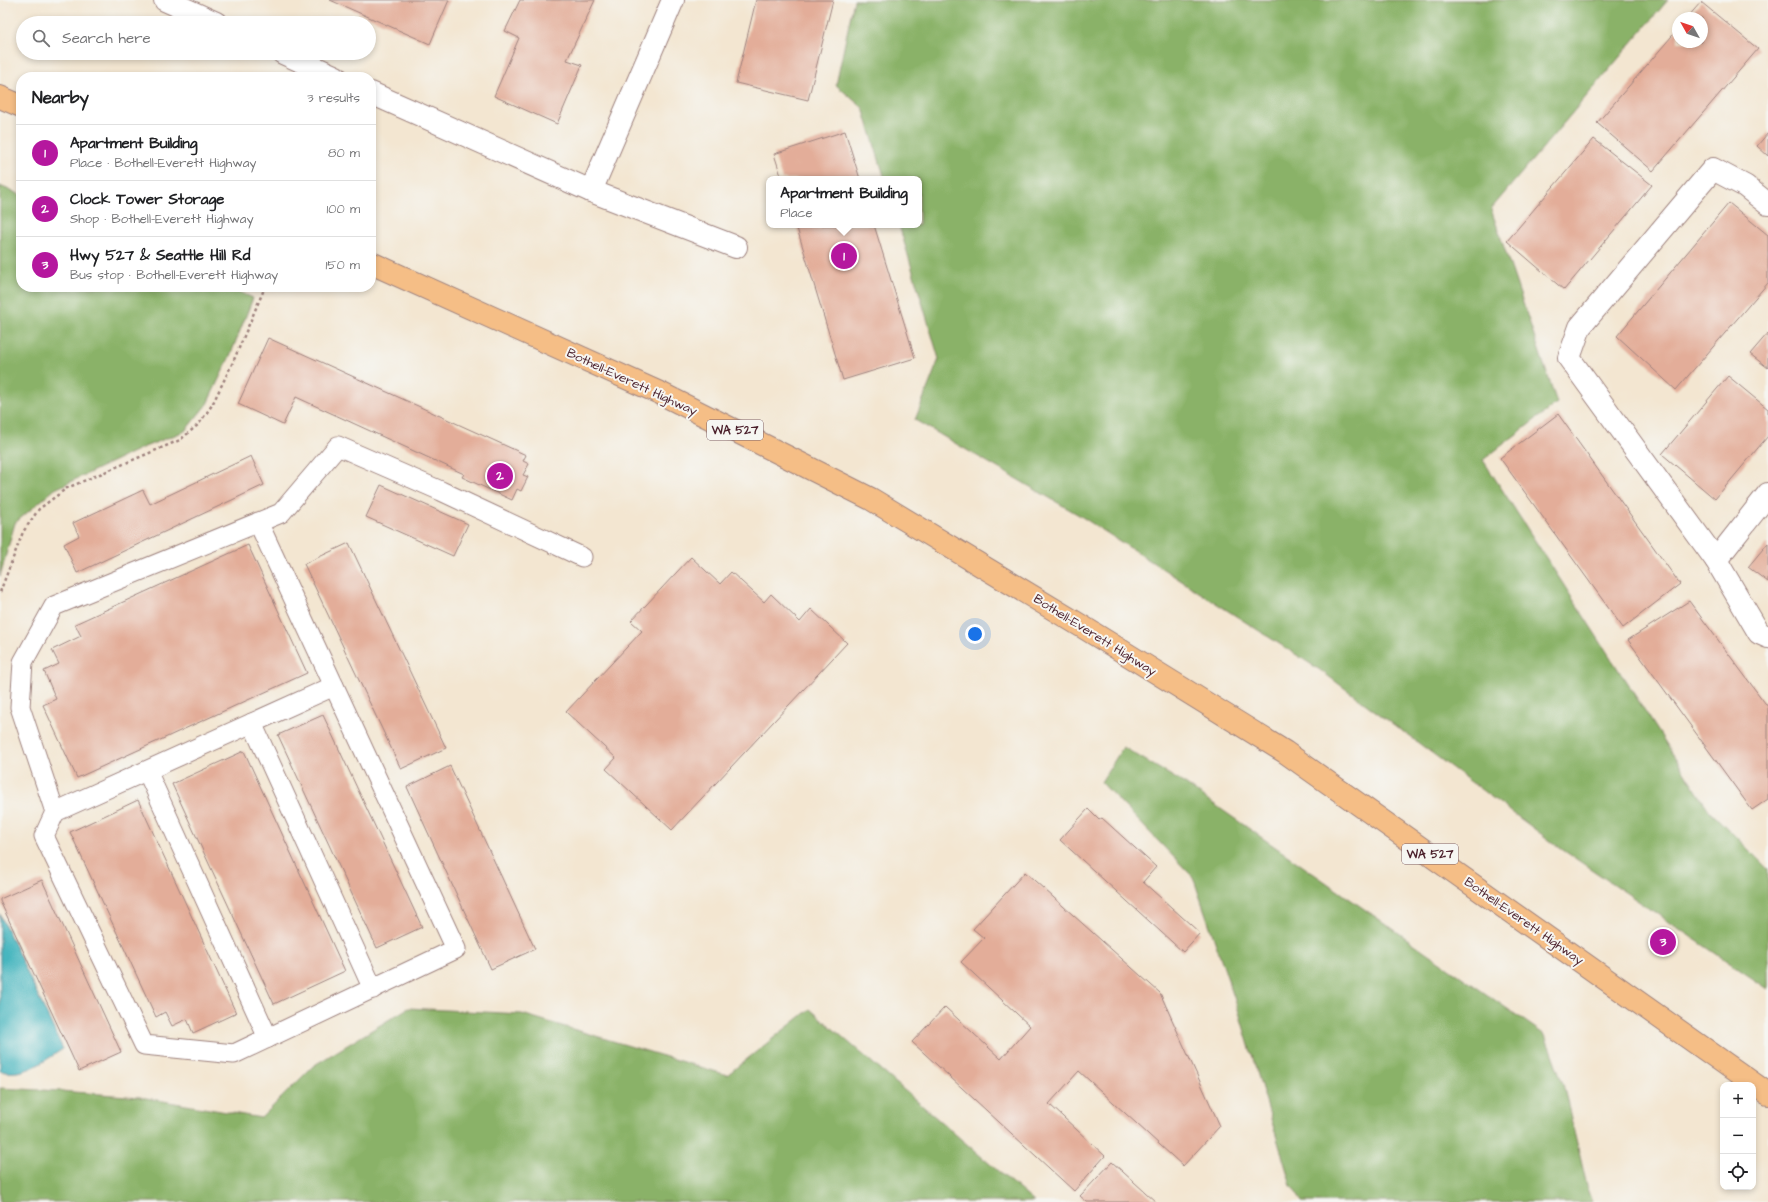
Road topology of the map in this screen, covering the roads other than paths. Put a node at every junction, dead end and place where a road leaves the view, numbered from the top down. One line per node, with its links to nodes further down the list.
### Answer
1 (165, 0): 3 (street)
2 (673, 0): 9 (street)
3 (200, 16)
4 (298, 60): 5 (street)
5 (325, 72)
6 (376, 94): 9 (street)
7 (0, 97): 8 (main road)
8 (16, 104)
9 (591, 191): 11 (street)
10 (1768, 204): 16 (street)
11 (736, 247)
12 (376, 265): 24 (main road, Bothell-Everett Highway / WA 527)
13 (1768, 494): 16 (street)
14 (258, 522): 15 (lane); 18 (lane); 21 (lane)
15 (582, 557)
16 (1716, 560): 17 (street)
17 (1768, 637)
18 (334, 686): 19 (lane); 22 (lane)
19 (252, 723): 20 (lane); 22 (lane)
20 (147, 771): 21 (lane); 23 (lane)
21 (55, 812): 23 (lane)
22 (373, 989): 23 (lane)
23 (268, 1038)
24 (1768, 1094)

